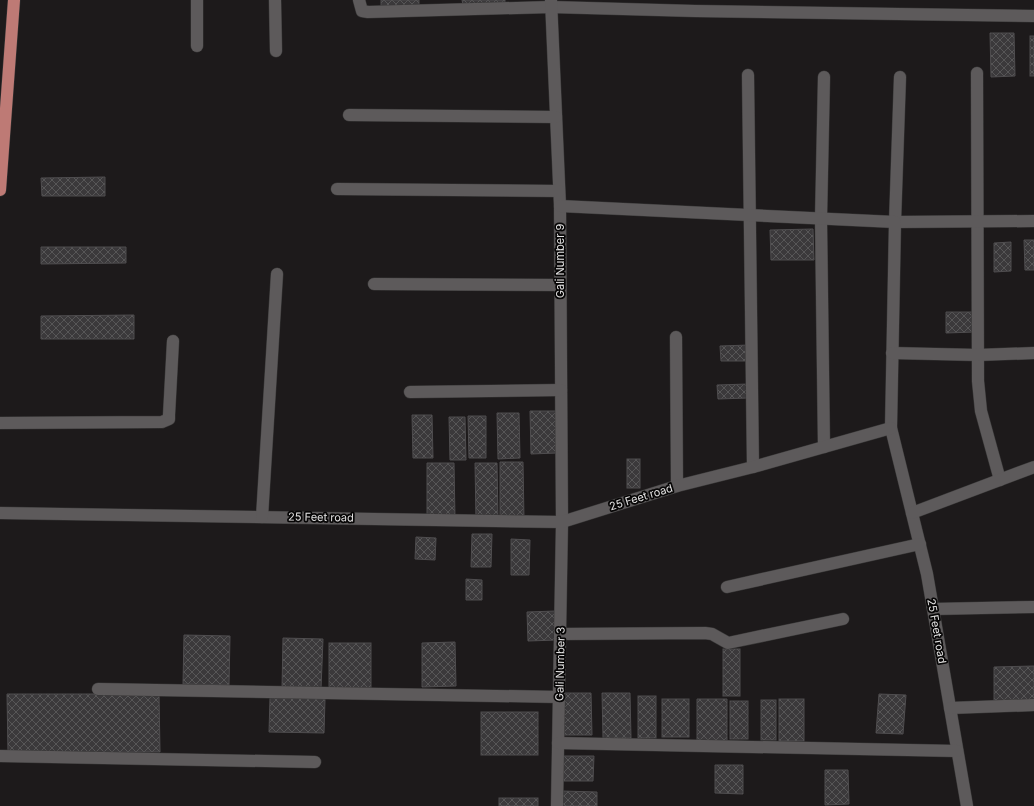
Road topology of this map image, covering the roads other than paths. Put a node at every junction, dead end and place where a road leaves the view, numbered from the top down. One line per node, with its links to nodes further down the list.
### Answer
1 (14, 0): 16 (main road)
2 (197, 0): 8 (street)
3 (276, 0): 9 (street)
4 (359, 0): 5 (street)
5 (551, 3): 6 (street); 15 (street, Gali Number 9)
6 (696, 6): 7 (street)
7 (1034, 16)
8 (198, 46)
9 (276, 51)
10 (977, 73): 22 (street)
11 (748, 76): 20 (street)
12 (824, 77): 21 (street)
13 (900, 77): 24 (street)
14 (349, 115): 15 (street)
15 (556, 117): 18 (street, Gali Number 9)
16 (0, 190)
17 (337, 190): 18 (street)
18 (559, 191): 19 (street, Gali Number 9)
19 (560, 206): 20 (street); 27 (street, Gali Number 9)
20 (750, 215): 21 (street); 39 (street)
21 (821, 219): 24 (street); 37 (street)
22 (978, 221): 23 (street); 24 (street); 32 (street)
23 (1034, 221)
24 (895, 222): 30 (street)
25 (278, 274): 44 (street)
26 (374, 284): 27 (street)
27 (560, 285): 33 (street, Gali Number 9)
28 (676, 337): 41 (street)
29 (173, 341): 35 (street)
30 (892, 353): 32 (street); 36 (street)
31 (1034, 353): 32 (street)
32 (978, 355): 40 (street)
33 (561, 390): 34 (street); 45 (street, Gali Number 9)
34 (410, 392)
35 (0, 423)
36 (891, 428): 37 (street, 25 Feet road); 43 (street, 25 Feet road)
37 (824, 447): 39 (street, 25 Feet road)
38 (1034, 467): 40 (street)
39 (753, 468): 41 (street, 25 Feet road)
40 (1000, 480): 43 (street)
41 (677, 486): 45 (street, 25 Feet road)
42 (0, 513): 44 (street, 25 Feet road)
43 (912, 513): 46 (street, 25 Feet road)
44 (262, 517): 45 (street, 25 Feet road)
45 (562, 522): 51 (street, Gali Number 3)
46 (920, 544): 47 (street); 49 (street, 25 Feet road)
47 (727, 587)
48 (1034, 607): 49 (street)
49 (933, 609): 55 (street, 25 Feet road)
50 (843, 619): 51 (street)
51 (560, 634): 53 (street, Gali Number 3)
52 (98, 689): 53 (street)
53 (559, 697): 56 (street, Gali Number 3)
54 (1034, 705): 55 (street)
55 (950, 708): 57 (street, 25 Feet road)
56 (558, 743): 57 (street); 60 (street, Gali Number 3)
57 (957, 751): 61 (street, 25 Feet road)
58 (0, 756): 59 (street)
59 (314, 762)
60 (557, 806)
61 (967, 806)

